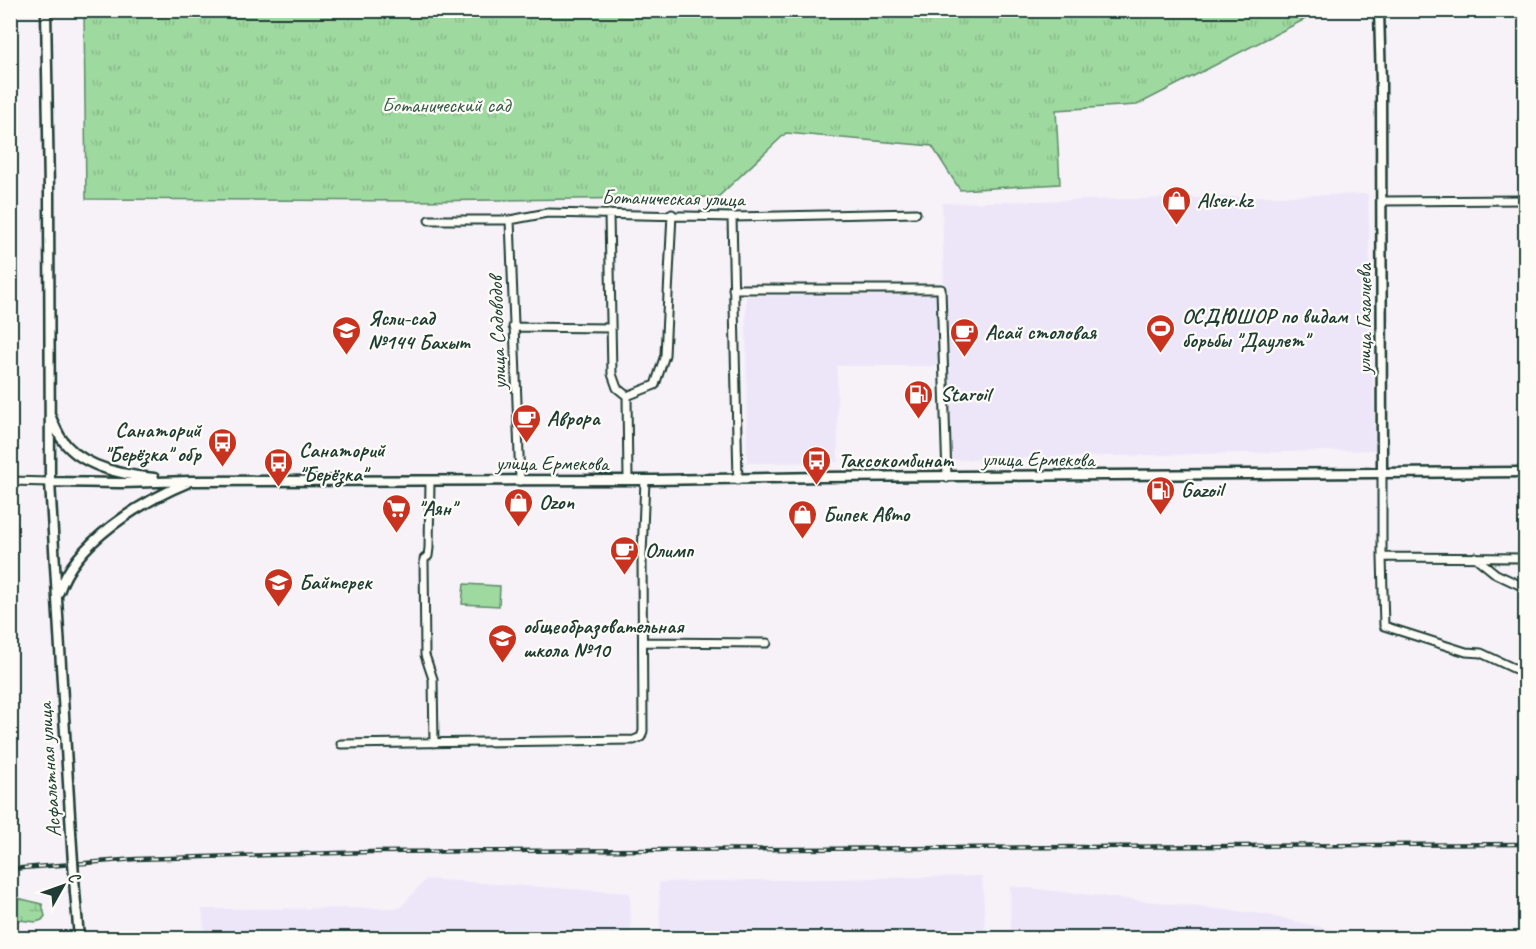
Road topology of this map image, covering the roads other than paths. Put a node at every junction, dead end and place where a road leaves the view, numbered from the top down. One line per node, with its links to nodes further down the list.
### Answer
1 (46, 10): 15 (main road)
2 (1379, 10): 4 (main road, улица Газалиева)
3 (1526, 200): 4 (street)
4 (1382, 201): 17 (main road, улица Газалиева)
5 (916, 213): 8 (street, Ботаническая улица)
6 (609, 214): 7 (street, Ботаническая улица); 10 (street, Ботаническая улица); 13 (street)
7 (672, 214): 8 (street, Ботаническая улица); 14 (street)
8 (732, 217): 11 (street)
9 (429, 220): 10 (street, Ботаническая улица)
10 (510, 220): 12 (street, улица Садоводов)
11 (733, 289): 18 (street); 21 (street)
12 (513, 327): 13 (street); 25 (street, улица Садоводов)
13 (612, 328): 14 (street)
14 (627, 396): 19 (street)
15 (50, 414): 23 (main road); 26 (main road)
16 (1526, 472): 17 (main road, улица Ермекова)
17 (1382, 474): 18 (main road, улица Ермекова); 27 (street, улица Газалиева)
18 (948, 478): 21 (main road, улица Ермекова)
19 (628, 480): 20 (main road, улица Ермекова); 25 (main road, улица Ермекова)
20 (645, 480): 21 (main road, улица Ермекова); 32 (street)
21 (738, 480)
22 (10, 481): 26 (street)
23 (191, 481): 24 (main road, улица Ермекова); 26 (main road, улица Ермекова); 31 (main road)
24 (430, 481): 25 (main road, улица Ермекова); 35 (street)
25 (520, 481)
26 (50, 482): 31 (main road, Асфальтная улица)
27 (1382, 557): 28 (street); 34 (street, улица Газалиева)
28 (1474, 557): 29 (street); 30 (street)
29 (1526, 558)
30 (1526, 588)
31 (57, 598): 37 (main road, Асфальтная улица, bridge)
32 (643, 642): 33 (street); 35 (street)
33 (767, 643)
34 (1526, 674)
35 (434, 743): 36 (street)
36 (341, 744)
37 (79, 939)

